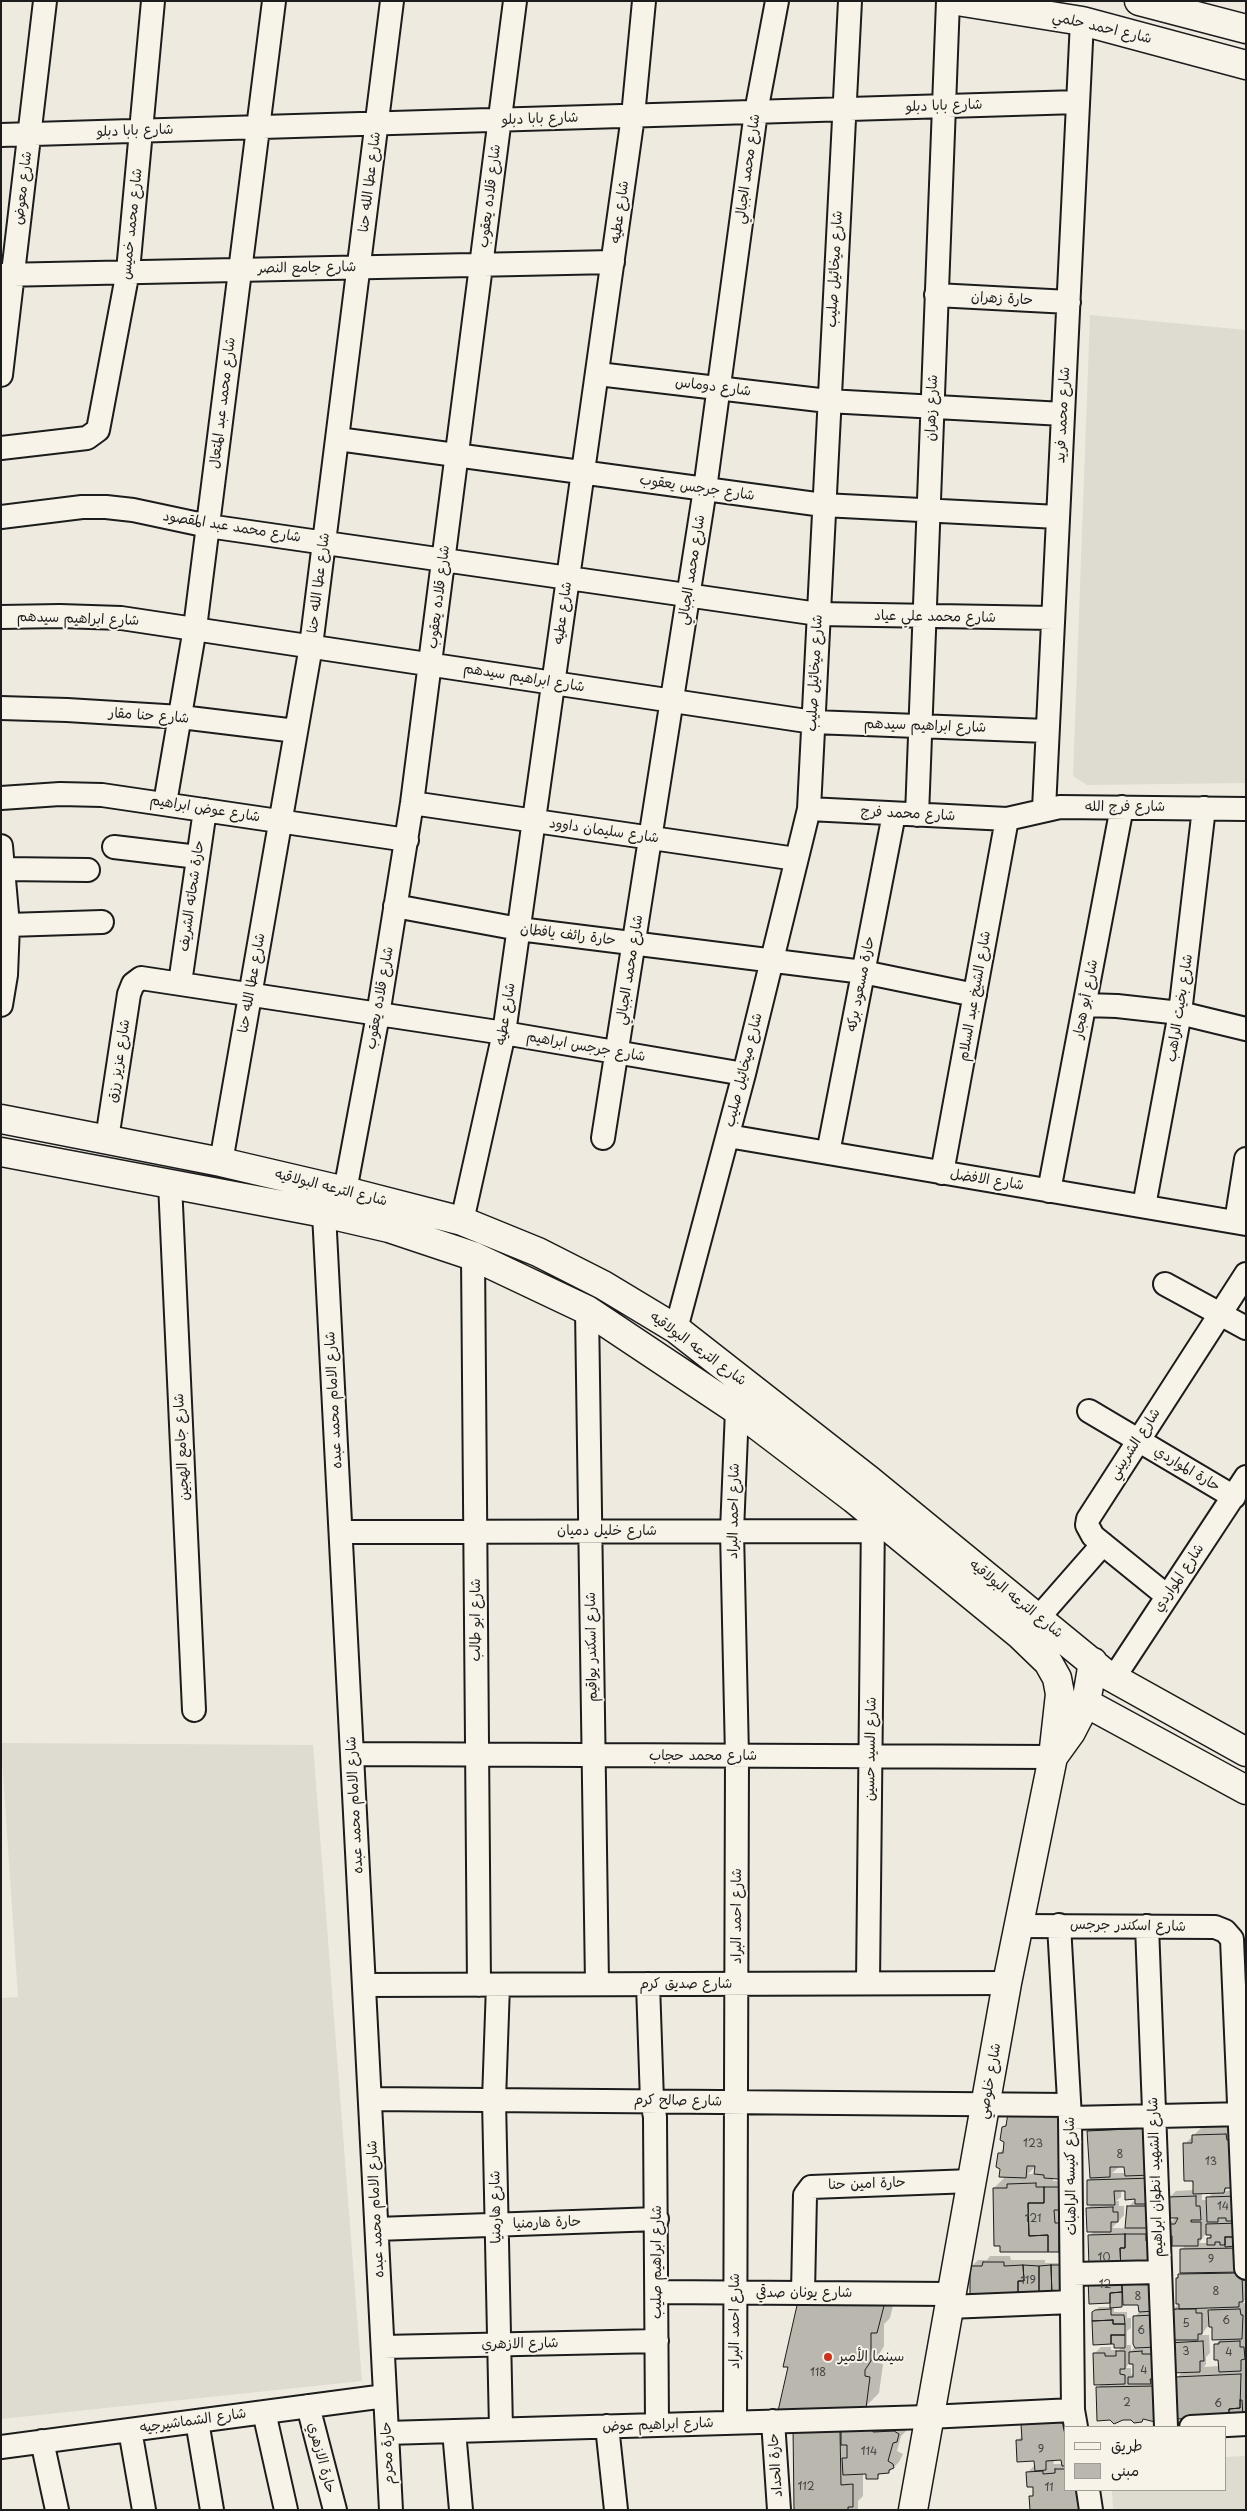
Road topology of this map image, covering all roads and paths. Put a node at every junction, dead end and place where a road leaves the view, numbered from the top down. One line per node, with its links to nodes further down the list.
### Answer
1 (45, 1): 24 (street, شارع معوض)
2 (153, 1): 23 (street, شارع محمد خميس)
3 (274, 1): 22 (street, شارع محمد عبد المتعال)
4 (392, 1): 21 (street, شارع عطا الله حنا)
5 (515, 1): 20 (street, شارع قلاده يعقوب)
6 (644, 1): 19 (street, شارع عطيه)
7 (776, 1): 18 (street, شارع محمد الجبالي)
8 (850, 1): 17 (street, شارع ميخائيل صليب)
9 (948, 1): 16 (street, شارع زهران)
10 (957, 1): 12 (main road, شارع احمد حلمي)
11 (1139, 1): 13 (main road)
12 (1082, 21): 14 (main road, شارع احمد حلمي); 15 (street, شارع محمد فريد)
13 (1246, 29)
14 (1246, 65)
15 (1078, 102): 16 (street, شارع بابا دبلو); 33 (street, شارع محمد فريد)
16 (943, 105): 17 (street, شارع بابا دبلو); 32 (street, شارع زهران)
17 (844, 109): 18 (street, شارع بابا دبلو); 37 (street, شارع ميخائيل صليب)
18 (756, 112): 19 (street, شارع بابا دبلو); 36 (street, شارع محمد الجبالي)
19 (633, 116): 20 (street, شارع بابا دبلو); 26 (street, شارع عطيه)
20 (500, 121): 21 (street, شارع بابا دبلو); 27 (street, شارع قلاده يعقوب)
21 (377, 124): 22 (street, شارع بابا دبلو); 28 (street, شارع عطا الله حنا)
22 (258, 127): 23 (street, شارع بابا دبلو); 29 (street, شارع محمد عبد المتعال)
23 (142, 131): 24 (street, شارع بابا دبلو); 30 (street, شارع محمد خميس)
24 (30, 134): 25 (street, شارع بابا دبلو); 31 (street, شارع معوض)
25 (1, 135)
26 (613, 262): 27 (street, شارع جامع النصر); 34 (street, شارع عطيه)
27 (482, 264): 28 (street, شارع جامع النصر); 42 (street, شارع قلاده يعقوب)
28 (360, 266): 29 (street, شارع جامع النصر); 40 (street, شارع عطا الله حنا)
29 (240, 269): 30 (street, شارع جامع النصر); 49 (street, شارع محمد عبد المتعال)
30 (128, 271): 31 (street, شارع جامع النصر); 41 (street, شارع محمد خميس)
31 (7, 275): 35 (street, شارع معوض)
32 (936, 295): 33 (street, حارة زهران); 38 (street, شارع زهران)
33 (1068, 302): 39 (street, شارع محمد فريد)
34 (598, 374): 36 (street, شارع دوماس); 43 (street, شارع عطيه)
35 (1, 375)
36 (718, 388): 37 (street, شارع دوماس); 44 (street, شارع محمد الجبالي)
37 (828, 401): 38 (street, شارع دوماس); 45 (street, شارع ميخائيل صليب)
38 (932, 406): 39 (street, شارع دوماس); 46 (street, شارع زهران)
39 (1063, 414): 48 (street, شارع محمد فريد)
40 (338, 438): 42 (street, شارع جرجس يعقوب); 50 (street, شارع عطا الله حنا)
41 (1, 448)
42 (457, 455): 43 (street, شارع جرجس يعقوب); 51 (street, شارع قلاده يعقوب)
43 (583, 472): 44 (street, شارع جرجس يعقوب); 52 (street, شارع عطيه)
44 (705, 489): 45 (street, شارع جرجس يعقوب); 53 (street, شارع محمد الجبالي)
45 (823, 505): 46 (street, شارع جرجس يعقوب); 54 (street, شارع ميخائيل صليب)
46 (928, 510): 48 (street, شارع جرجس يعقوب); 56 (street, شارع زهران)
47 (1, 517): 49 (street, شارع محمد عبد المقصود)
48 (1058, 517): 57 (street, شارع محمد فريد)
49 (208, 526): 50 (street, شارع محمد عبد المقصود); 58 (street, شارع محمد عبد المتعال)
50 (325, 542): 51 (street, شارع محمد عبد المقصود); 59 (street, شارع عطا الله حنا)
51 (444, 560): 52 (street, شارع محمد عبد المقصود); 60 (street, شارع قلاده يعقوب)
52 (568, 577): 53 (street, شارع محمد عبد المقصود); 61 (street, شارع عطيه)
53 (689, 595): 54 (street, شارع محمد عبد المقصود); 62 (street, شارع محمد الجبالي)
54 (818, 614): 56 (street, شارع محمد علي عياد); 65 (street, شارع ميخائيل صليب)
55 (1, 617): 58 (street, شارع ابراهيم سيدهم)
56 (924, 617): 57 (street, شارع محمد علي عياد); 66 (street, شارع زهران)
57 (1053, 618): 68 (street, شارع محمد فريد)
58 (195, 628): 59 (street, شارع ابراهيم سيدهم); 64 (street, شارع محمد عبد المتعال)
59 (311, 646): 60 (street, شارع ابراهيم سيدهم); 67 (street, شارع عطا الله حنا)
60 (431, 664): 61 (street, شارع ابراهيم سيدهم); 71 (street, شارع قلاده يعقوب)
61 (553, 683): 62 (street, شارع ابراهيم سيدهم); 82 (street, شارع عطيه)
62 (672, 701): 65 (street, شارع ابراهيم سيدهم); 83 (street, شارع محمد الجبالي)
63 (1, 708): 64 (street, شارع حنا مقار)
64 (181, 717): 67 (street, شارع حنا مقار); 70 (street, شارع محمد عبد المتعال)
65 (813, 722): 66 (street, شارع ابراهيم سيدهم); 74 (street, شارع ميخائيل صليب)
66 (920, 726): 68 (street, شارع ابراهيم سيدهم); 79 (street, شارع زهران)
67 (296, 731): 81 (street, شارع عطا الله حنا)
68 (1048, 731): 75 (street, شارع محمد فريد)
69 (1, 798): 70 (street, شارع عوض ابراهيم)
70 (165, 803): 77 (street, شارع عوض ابراهيم)
71 (412, 803): 82 (street, شارع سليمان داوود); 84 (street, شارع قلاده يعقوب)
72 (1122, 807): 73 (street, شارع فرج الله); 75 (street, شارع فرج الله); 103 (street, شارع أبو هجار)
73 (1204, 808): 76 (street, شارع فرج الله); 105 (street, شارع بخيت الراهب)
74 (809, 809): 78 (street, شارع محمد فرج); 88 (street, شارع ميخائيل صليب)
75 (1044, 809): 80 (street, شارع فرج الله)
76 (1246, 809)
77 (205, 810): 81 (street, شارع عوض ابراهيم); 87 (street, حارة شحاته الشريف)
78 (894, 814): 79 (street, شارع محمد فرج); 98 (street, حارة مسعود بركه)
79 (917, 815): 80 (street, شارع محمد فرج)
80 (1006, 819): 102 (street, شارع الشيخ عبد السلام)
81 (281, 821): 84 (street, شارع عوض ابراهيم); 101 (street, شارع عطا الله حنا)
82 (534, 821): 83 (street, شارع سليمان داوود); 95 (street, شارع عطيه)
83 (651, 838): 88 (street, شارع سليمان داوود); 96 (street, شارع محمد الجبالي)
84 (407, 840): 92 (street, شارع قلاده يعقوب)
85 (1, 846): 89 (street)
86 (114, 847): 87 (street)
87 (198, 856): 99 (street, حارة شحاته الشريف)
88 (796, 860): 97 (street, شارع ميخائيل صليب)
89 (4, 869): 90 (street); 91 (street)
90 (88, 870)
91 (4, 899): 94 (street)
92 (395, 906): 95 (street, حارة رائف يافطان); 106 (street, شارع قلاده يعقوب)
93 (102, 922): 94 (street)
94 (8, 925): 104 (street)
95 (519, 929): 96 (street, حارة رائف يافطان); 108 (street, شارع عطيه)
96 (634, 944): 97 (street, حارة رائف يافطان); 109 (street, شارع محمد الجبالي)
97 (772, 959): 98 (street, حارة رائف يافطان); 110 (street, شارع ميخائيل صليب)
98 (863, 972): 102 (street, حارة رائف يافطان); 116 (street, حارة مسعود بركه)
99 (180, 983): 100 (street, شارع جرجس ابراهيم); 101 (street, شارع جرجس ابراهيم)
100 (133, 984): 114 (street, شارع عزيز رزق)
101 (250, 995): 106 (street, شارع جرجس ابراهيم); 118 (street, شارع عطا الله حنا)
102 (975, 995): 119 (street, شارع الشيخ عبد السلام)
103 (1085, 1005): 105 (street); 122 (street, شارع أبو هجار)
104 (1, 1006)
105 (1180, 1013): 107 (street); 123 (street, شارع بخيت الراهب)
106 (378, 1015): 108 (street, شارع جرجس ابراهيم); 121 (street, شارع قلاده يعقوب)
107 (1246, 1029)
108 (504, 1033): 109 (street, شارع جرجس ابراهيم); 125 (street, شارع عطيه)
109 (617, 1053): 110 (street, شارع جرجس ابراهيم); 113 (street, شارع محمد الجبالي)
110 (744, 1074): 112 (street, شارع ميخائيل صليب)
111 (1, 1119): 114 (main road, شارع الترعه البولاقيه)
112 (728, 1136): 116 (street, شارع الافضل); 133 (street, شارع ميخائيل صليب)
113 (603, 1138)
114 (107, 1139): 118 (main road, شارع الترعه البولاقيه)
115 (1, 1152): 120 (main road, شارع الترعه البولاقيه)
116 (828, 1153): 119 (street, شارع الافضل)
117 (1246, 1159): 126 (street)
118 (221, 1162): 121 (main road, شارع الترعه البولاقيه)
119 (942, 1173): 122 (street, شارع الافضل)
120 (170, 1183): 124 (main road, شارع الترعه البولاقيه); 149 (street, شارع جامع الهجين)
121 (346, 1191): 125 (main road, شارع الترعه البولاقيه)
122 (1050, 1191): 123 (street, شارع الافضل)
123 (1144, 1206): 126 (street, شارع الافضل)
124 (324, 1213): 127 (main road, شارع الترعه البولاقيه); 143 (street, شارع الامام محمد عبده)
125 (462, 1221): 133 (main road, شارع الترعه البولاقيه)
126 (1241, 1223)
127 (473, 1256): 130 (main road, شارع الترعه البولاقيه); 140 (street, شارع ابو طالب)
128 (1246, 1274): 131 (street, شارع الشربيني)
129 (1164, 1284): 131 (street)
130 (587, 1310): 134 (main road, شارع الترعه البولاقيه); 141 (street, شارع اسكندر يواقيم)
131 (1220, 1314): 132 (street); 136 (street, شارع الشربيني)
132 (1246, 1328)
133 (676, 1329): 139 (main road, شارع الترعه البولاقيه)
134 (736, 1410): 139 (main road, شارع الترعه البولاقيه); 142 (street, شارع احمد البراد)
135 (1088, 1411): 136 (street, حارة المواردي)
136 (1138, 1440): 138 (street, حارة المواردي); 144 (street, شارع الشربيني)
137 (1246, 1478): 138 (street, شارع المواردي)
138 (1234, 1497): 145 (street, شارع المواردي)
139 (867, 1506): 142 (street, شارع خليل دميان); 146 (main road, شارع الترعه البولاقيه); 155 (street, شارع السيد حسين); 156 (main road, شارع الترعه البولاقيه)
140 (475, 1531): 141 (street, شارع خليل دميان); 143 (street, شارع خليل دميان); 152 (street, شارع ابو طالب)
141 (590, 1531): 142 (street, شارع خليل دميان); 153 (street, شارع اسكندر يواقيم)
142 (732, 1531): 154 (street, شارع احمد البراد)
143 (341, 1532): 151 (street, شارع الامام محمد عبده)
144 (1103, 1544): 145 (street, شارع الشربيني); 146 (street)
145 (1167, 1596): 147 (street, شارع المواردي)
146 (1039, 1617): 147 (main road, شارع الترعه البولاقيه)
147 (1103, 1670): 148 (main road, شارع خلوصي); 150 (main road, شارع الترعه البولاقيه)
148 (1086, 1703): 156 (main road, شارع خلوصي); 157 (main road)
149 (194, 1710)
150 (1246, 1752)
151 (352, 1754): 152 (street, شارع محمد حجاب); 166 (street, شارع الامام محمد عبده)
152 (477, 1755): 153 (street, شارع محمد حجاب); 167 (street, شارع ابو طالب)
153 (594, 1755): 154 (street, شارع محمد حجاب); 163 (street, شارع اسكندر يواقيم)
154 (737, 1756): 155 (street, شارع محمد حجاب); 165 (street, شارع احمد البراد)
155 (870, 1756): 156 (street, شارع محمد حجاب); 161 (street, شارع السيد حسين)
156 (1053, 1757): 159 (main road, شارع خلوصي)
157 (1246, 1790)
158 (1058, 1925): 159 (street, شارع اسكندر جرجس); 160 (street, شارع اسكندر جرجس); 173 (street, شارع كنيسه الراهبات)
159 (1019, 1926): 162 (main road, شارع خلوصي)
160 (1147, 1926): 174 (street, شارع اسكندر جرجس); 175 (street, شارع الشهيد انطوان ابراهيم)
161 (868, 1983): 162 (street, شارع صديق كرم); 165 (street, شارع صديق كرم)
162 (1007, 1983): 172 (main road, شارع خلوصي)
163 (597, 1984): 164 (street, شارع صديق كرم); 167 (street, شارع صديق كرم)
164 (648, 1984): 165 (street, شارع صديق كرم); 170 (street, شارع ابراهيم صليب)
165 (736, 1984): 171 (street, شارع احمد البراد)
166 (364, 1985): 167 (street, شارع صديق كرم); 168 (street, شارع الامام محمد عبده)
167 (488, 1985): 169 (street, شارع هارمنيا)
168 (370, 2098): 169 (street, شارع صالح كرم); 179 (street, شارع الامام محمد عبده)
169 (494, 2100): 170 (street, شارع صالح كرم); 178 (street, شارع هارمنيا)
170 (652, 2101): 171 (street, شارع صالح كرم); 177 (street, شارع ابراهيم صليب)
171 (736, 2102): 172 (street, شارع صالح كرم); 184 (street, شارع احمد البراد)
172 (986, 2104): 173 (street, شارع صالح كرم); 176 (main road, شارع خلوصي)
173 (1069, 2112): 175 (street, شارع صالح كرم); 182 (street, شارع كنيسه الراهبات)
174 (1243, 2114): 175 (street, شارع صالح كرم); 180 (street)
175 (1154, 2117): 181 (street, شارع الشهيد انطوان ابراهيم)
176 (972, 2181): 185 (street, حارة امين حنا); 186 (main road, شارع خلوصي)
177 (657, 2219): 178 (street, حارة هارمنيا); 183 (street, شارع ابراهيم صليب)
178 (497, 2225): 179 (street, حارة هارمنيا); 189 (street, شارع هارمنيا)
179 (377, 2229): 190 (street, شارع الامام محمد عبده)
180 (1246, 2268)
181 (1160, 2272): 182 (street); 202 (street, شارع الشهيد انطوان ابراهيم)
182 (1072, 2274): 187 (street, شارع كنيسه الراهبات)
183 (657, 2292): 184 (street, شارع يونان صدقي); 188 (street, شارع ابراهيم صليب)
184 (736, 2293): 185 (street, شارع يونان صدقي); 198 (street, شارع احمد البراد)
185 (803, 2293): 186 (street, شارع يونان صدقي)
186 (949, 2301): 187 (street, شارع يونان صدقي); 194 (main road, شارع خلوصي)
187 (1072, 2302): 195 (street, شارع كنيسه الراهبات)
188 (657, 2341): 189 (street, شارع الازهري); 199 (street, شارع ابراهيم صليب)
189 (499, 2345): 190 (street, شارع الازهري); 204 (street, شارع هارمنيا)
190 (383, 2347): 191 (street, شارع الامام محمد عبده)
191 (385, 2396): 192 (street, شارع الشماشيرجيه); 207 (street, حارة محرم)
192 (308, 2406): 193 (street, شارع الشماشيرجيه); 215 (street, حارة الازهري)
193 (264, 2412): 196 (street, شارع الشماشيرجيه); 214 (street)
194 (928, 2416): 195 (street, شارع ابراهيم عوض); 197 (street, شارع ابراهيم عوض); 220 (main road, شارع خلوصي)
195 (1074, 2419)
196 (197, 2421): 205 (street, شارع الشماشيرجيه); 213 (street)
197 (772, 2421): 198 (street, شارع ابراهيم عوض); 219 (street, حارة الحداد)
198 (735, 2422): 199 (street, شارع ابراهيم عوض)
199 (657, 2424): 201 (street, شارع ابراهيم عوض)
200 (1246, 2424): 203 (street)
201 (607, 2426): 204 (street, شارع ابراهيم عوض); 218 (street)
202 (1166, 2426)
203 (1209, 2426)
204 (501, 2429): 206 (street, شارع ابراهيم عوض)
205 (130, 2430): 208 (street, شارع الشماشيرجيه); 212 (street)
206 (454, 2431): 207 (street, شارع ابراهيم عوض); 217 (street)
207 (387, 2433): 216 (street, حارة محرم)
208 (42, 2441): 209 (street, شارع الشماشيرجيه); 211 (street)
209 (1, 2447)
210 (1088, 2491): 221 (street)
211 (57, 2510)
212 (144, 2510)
213 (212, 2510)
214 (286, 2510)
215 (335, 2510)
216 (391, 2510)
217 (461, 2510)
218 (616, 2510)
219 (779, 2510)
220 (913, 2510)
221 (1091, 2510)

